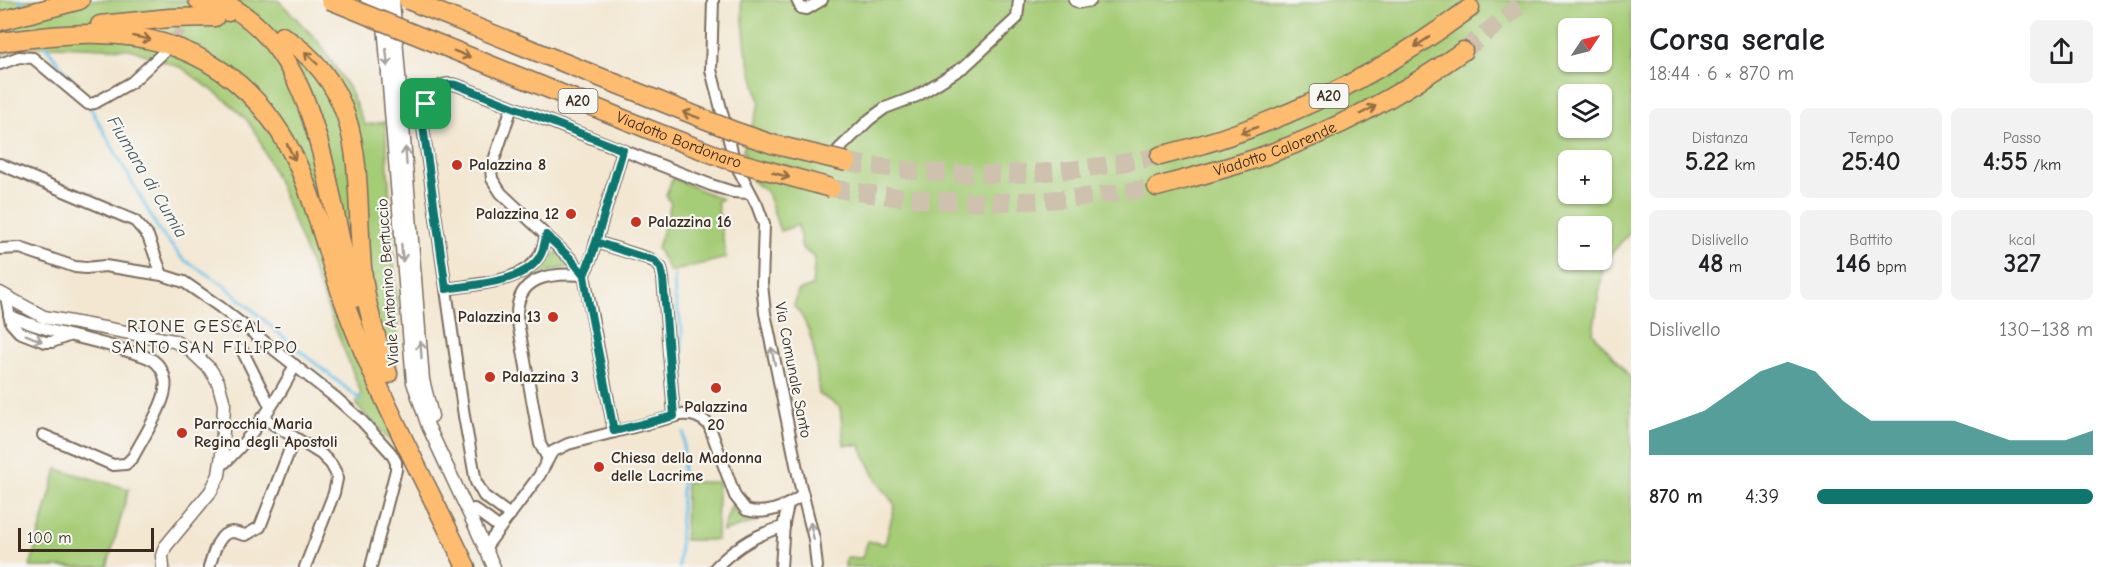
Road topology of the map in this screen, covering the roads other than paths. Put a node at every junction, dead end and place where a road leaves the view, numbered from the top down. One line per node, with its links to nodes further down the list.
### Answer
1 (54, 0): 15 (highway)
2 (80, 0): 16 (highway)
3 (198, 0): 38 (highway)
4 (330, 0): 29 (highway, Viadotto Bordonaro / A20, one-way to 29, bridge)
5 (366, 0): 12 (street)
6 (797, 0): 7 (street)
7 (822, 0)
8 (1019, 0): 26 (street)
9 (1075, 0): 10 (street)
10 (1090, 0)
11 (713, 3): 30 (street, Via Comunale Santo)
12 (392, 4): 26 (highway, Viadotto Bordonaro / A20, one-way to 12, bridge); 52 (street, Viale Antonino Bertuccio, one-way to 12); 56 (street, Viale Antonino Bertuccio, one-way to 56)
13 (217, 8): 17 (highway); 41 (highway)
14 (1470, 8): 25 (highway, Viadotto Calorende / A20, one-way to 25)
15 (0, 15)
16 (0, 21)
17 (0, 36)
18 (282, 36): 41 (highway, one-way to 18)
19 (0, 42): 38 (highway, one-way to 38)
20 (1463, 51): 28 (highway, Viadotto Calorende / A20, one-way to 20)
21 (163, 53): 22 (street)
22 (0, 64)
23 (512, 107): 24 (street); 31 (street); 36 (street)
24 (623, 150): 30 (street); 32 (street)
25 (1167, 155)
26 (842, 156)
27 (0, 164): 34 (street)
28 (1157, 187)
29 (831, 188)
30 (749, 193): 50 (street, Via Comunale Santo, one-way to 30)
31 (546, 235): 35 (street); 36 (street)
32 (596, 242): 35 (street); 43 (street)
33 (0, 249): 34 (street)
34 (162, 275): 40 (street)
35 (584, 275): 45 (street); 48 (street)
36 (446, 289): 53 (street)
37 (3, 295): 46 (street); 49 (street)
38 (359, 337): 61 (highway)
39 (242, 350): 42 (street)
40 (295, 365): 42 (street); 60 (street)
41 (388, 374): 62 (highway)
42 (270, 406): 44 (street)
43 (674, 416): 45 (street); 51 (street)
44 (262, 417): 49 (street); 59 (street)
45 (614, 431): 48 (street)
46 (43, 435)
47 (290, 449): 58 (street)
48 (548, 459): 53 (street)
49 (220, 467): 57 (street)
50 (803, 495): 51 (street); 67 (street, Via Comunale Santo, one-way to 50)
51 (788, 505): 54 (street)
52 (474, 509): 55 (street); 56 (street, Viale Antonino Bertuccio)
53 (510, 515): 55 (street)
54 (784, 527): 65 (street); 66 (street)
55 (500, 528): 56 (street)
56 (487, 545): 63 (street); 64 (street)
57 (163, 567)
58 (209, 567)
59 (305, 567)
60 (371, 567)
61 (466, 567)
62 (478, 567)
63 (494, 567)
64 (499, 567)
65 (716, 567)
66 (781, 567)
67 (817, 567)

